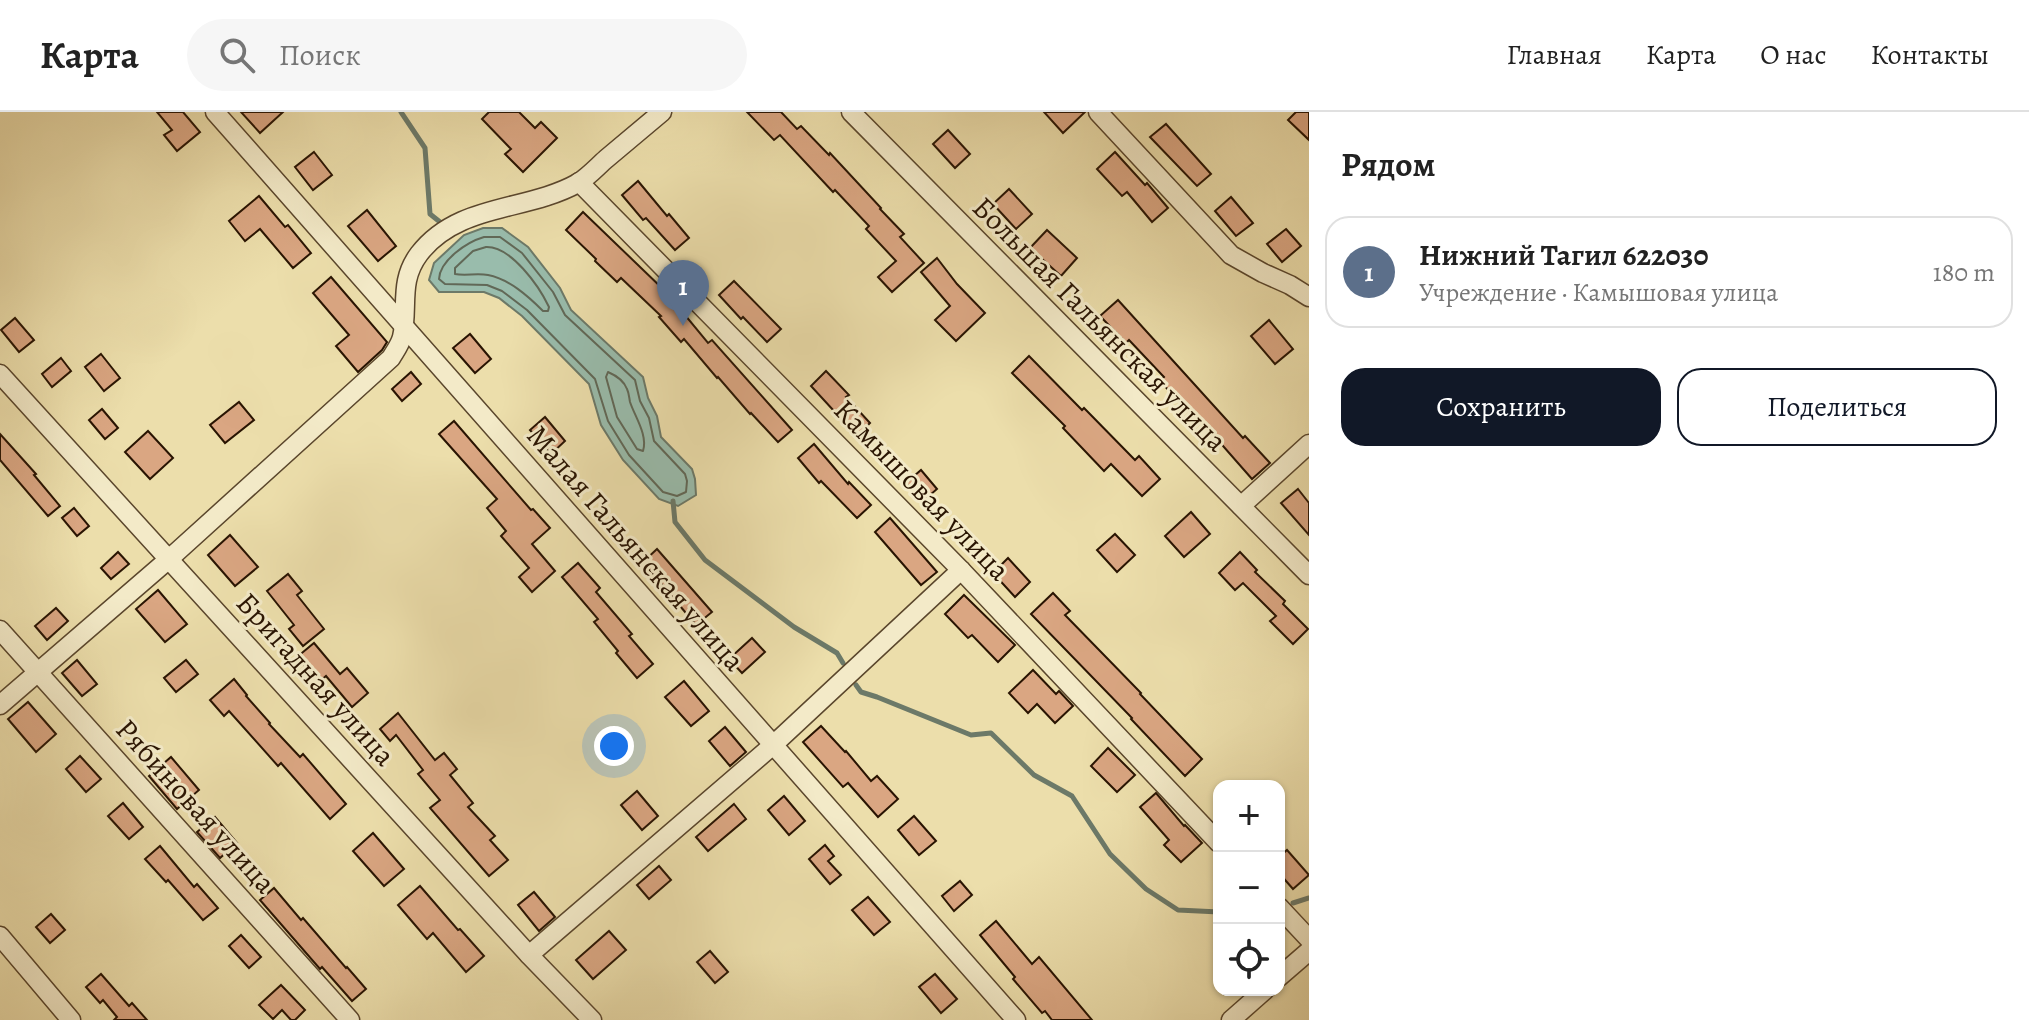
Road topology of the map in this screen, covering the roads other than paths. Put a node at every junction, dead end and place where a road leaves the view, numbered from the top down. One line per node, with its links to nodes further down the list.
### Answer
1 (215, 112): 7 (street, Малая Гальянская улица)
2 (662, 112): 5 (street)
3 (851, 112): 10 (street, Большая Гальянская улица)
4 (1098, 112): 6 (street)
5 (579, 182): 7 (street); 12 (street, Камышовая улица)
6 (1309, 297)
7 (404, 326): 11 (street); 17 (street, Малая Гальянская улица)
8 (0, 374): 11 (street, Бригадная улица)
9 (1309, 444): 10 (street)
10 (1241, 506): 13 (street, Большая Гальянская улица)
11 (169, 559): 15 (street); 23 (street, Бригадная улица)
12 (961, 570): 17 (street); 18 (street, Камышовая улица)
13 (1309, 575)
14 (0, 630): 15 (street, Рябиновая улица)
15 (37, 672): 16 (street); 27 (street, Рябиновая улица)
16 (0, 705)
17 (772, 746): 23 (street); 29 (street, Малая Гальянская улица)
18 (1213, 837)
19 (1285, 913): 21 (street)
20 (0, 936): 26 (street)
21 (1309, 939)
22 (1309, 951): 24 (street)
23 (529, 955): 28 (street, Бригадная улица)
24 (1285, 972)
25 (1258, 996): 30 (street)
26 (71, 1020)
27 (350, 1020)
28 (592, 1020)
29 (1016, 1020)
30 (1231, 1020)

